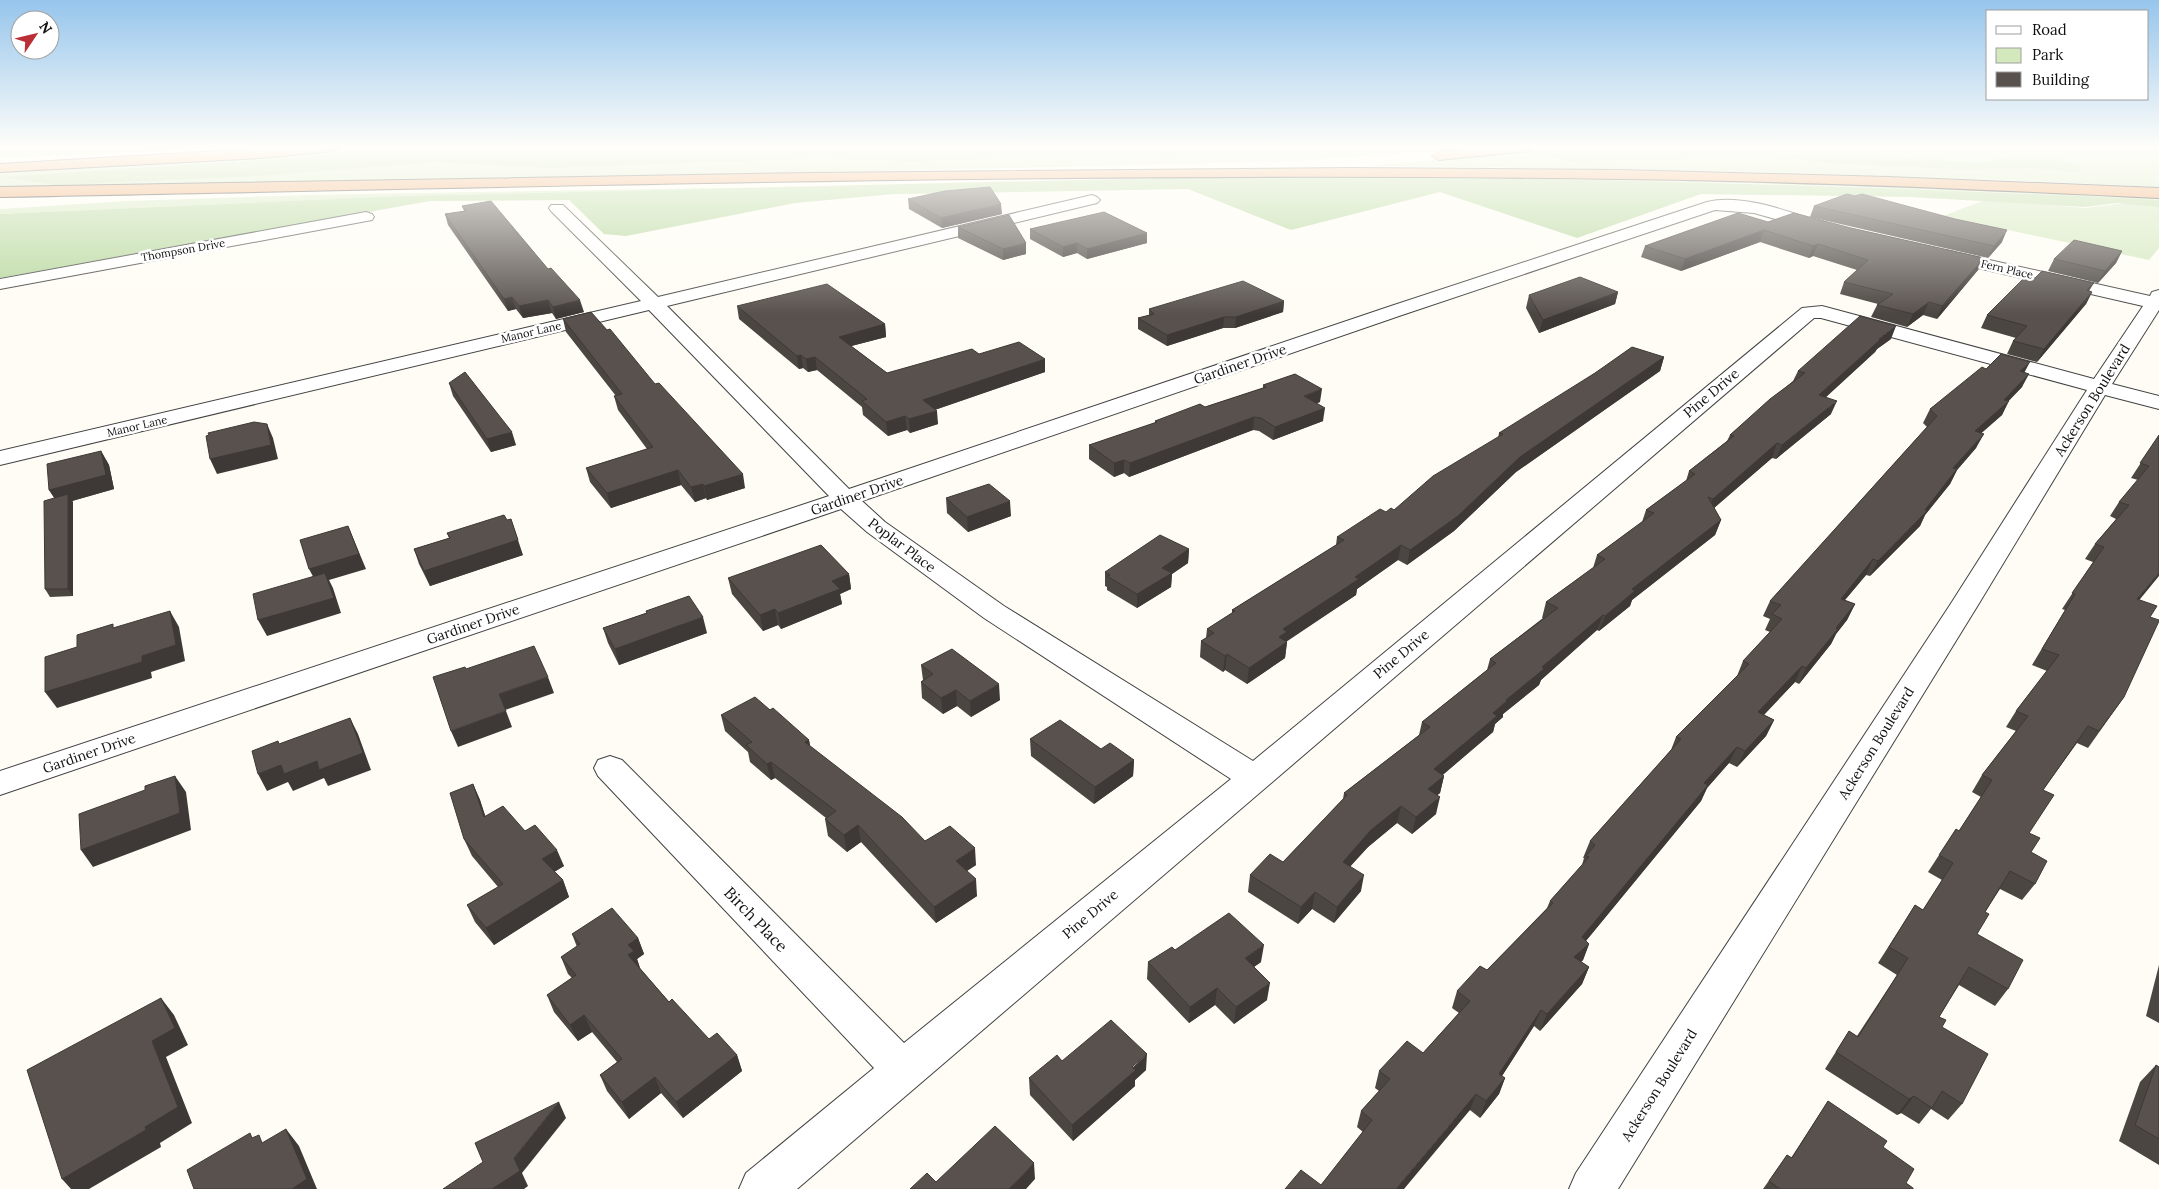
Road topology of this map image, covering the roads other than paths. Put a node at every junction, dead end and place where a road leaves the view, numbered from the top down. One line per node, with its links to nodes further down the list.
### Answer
1 (1081, 202): 8 (street, Manor Lane)
2 (557, 208): 8 (street, Poplar Place)
3 (366, 217): 6 (street, Thompson Drive)
4 (1841, 233): 12 (street, Gardiner Drive)
5 (1933, 252): 7 (street, Fern Place)
6 (0, 284)
7 (2157, 300): 9 (street, Ackerson Boulevard)
8 (653, 303): 11 (street, Manor Lane); 12 (street, Poplar Place)
9 (2099, 386): 10 (street); 14 (street, Pine Drive); 18 (street, Ackerson Boulevard)
10 (2159, 402)
11 (0, 458)
12 (845, 499): 14 (street, Poplar Place); 15 (street, Gardiner Drive)
13 (610, 768): 16 (street, Birch Place)
14 (1254, 778): 16 (street, Pine Drive)
15 (0, 783)
16 (902, 1070): 17 (street, Pine Drive)
17 (762, 1189)
18 (1592, 1189)

